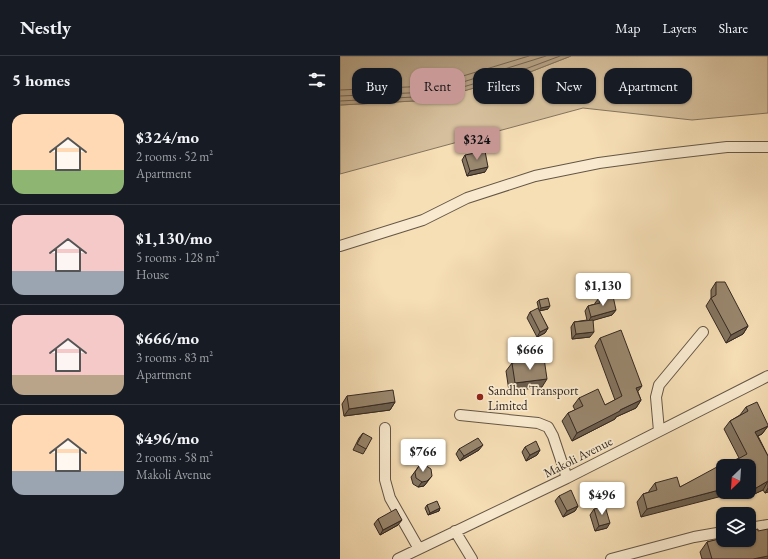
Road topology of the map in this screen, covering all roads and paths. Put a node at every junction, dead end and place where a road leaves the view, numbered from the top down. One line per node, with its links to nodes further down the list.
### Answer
1 (768, 146): 2 (street)
2 (340, 246)
3 (703, 332): 7 (street)
4 (768, 376): 7 (street, Makoli Avenue)
5 (460, 415): 8 (street)
6 (384, 428): 13 (street)
7 (659, 431): 8 (street, Makoli Avenue)
8 (566, 478): 11 (street, Makoli Avenue)
9 (768, 525): 10 (street)
10 (756, 527)
11 (456, 532): 13 (street, Makoli Avenue); 15 (street)
12 (716, 533): 16 (street)
13 (419, 549): 14 (street, Makoli Avenue)
14 (398, 559)
15 (472, 559)
16 (611, 559)

